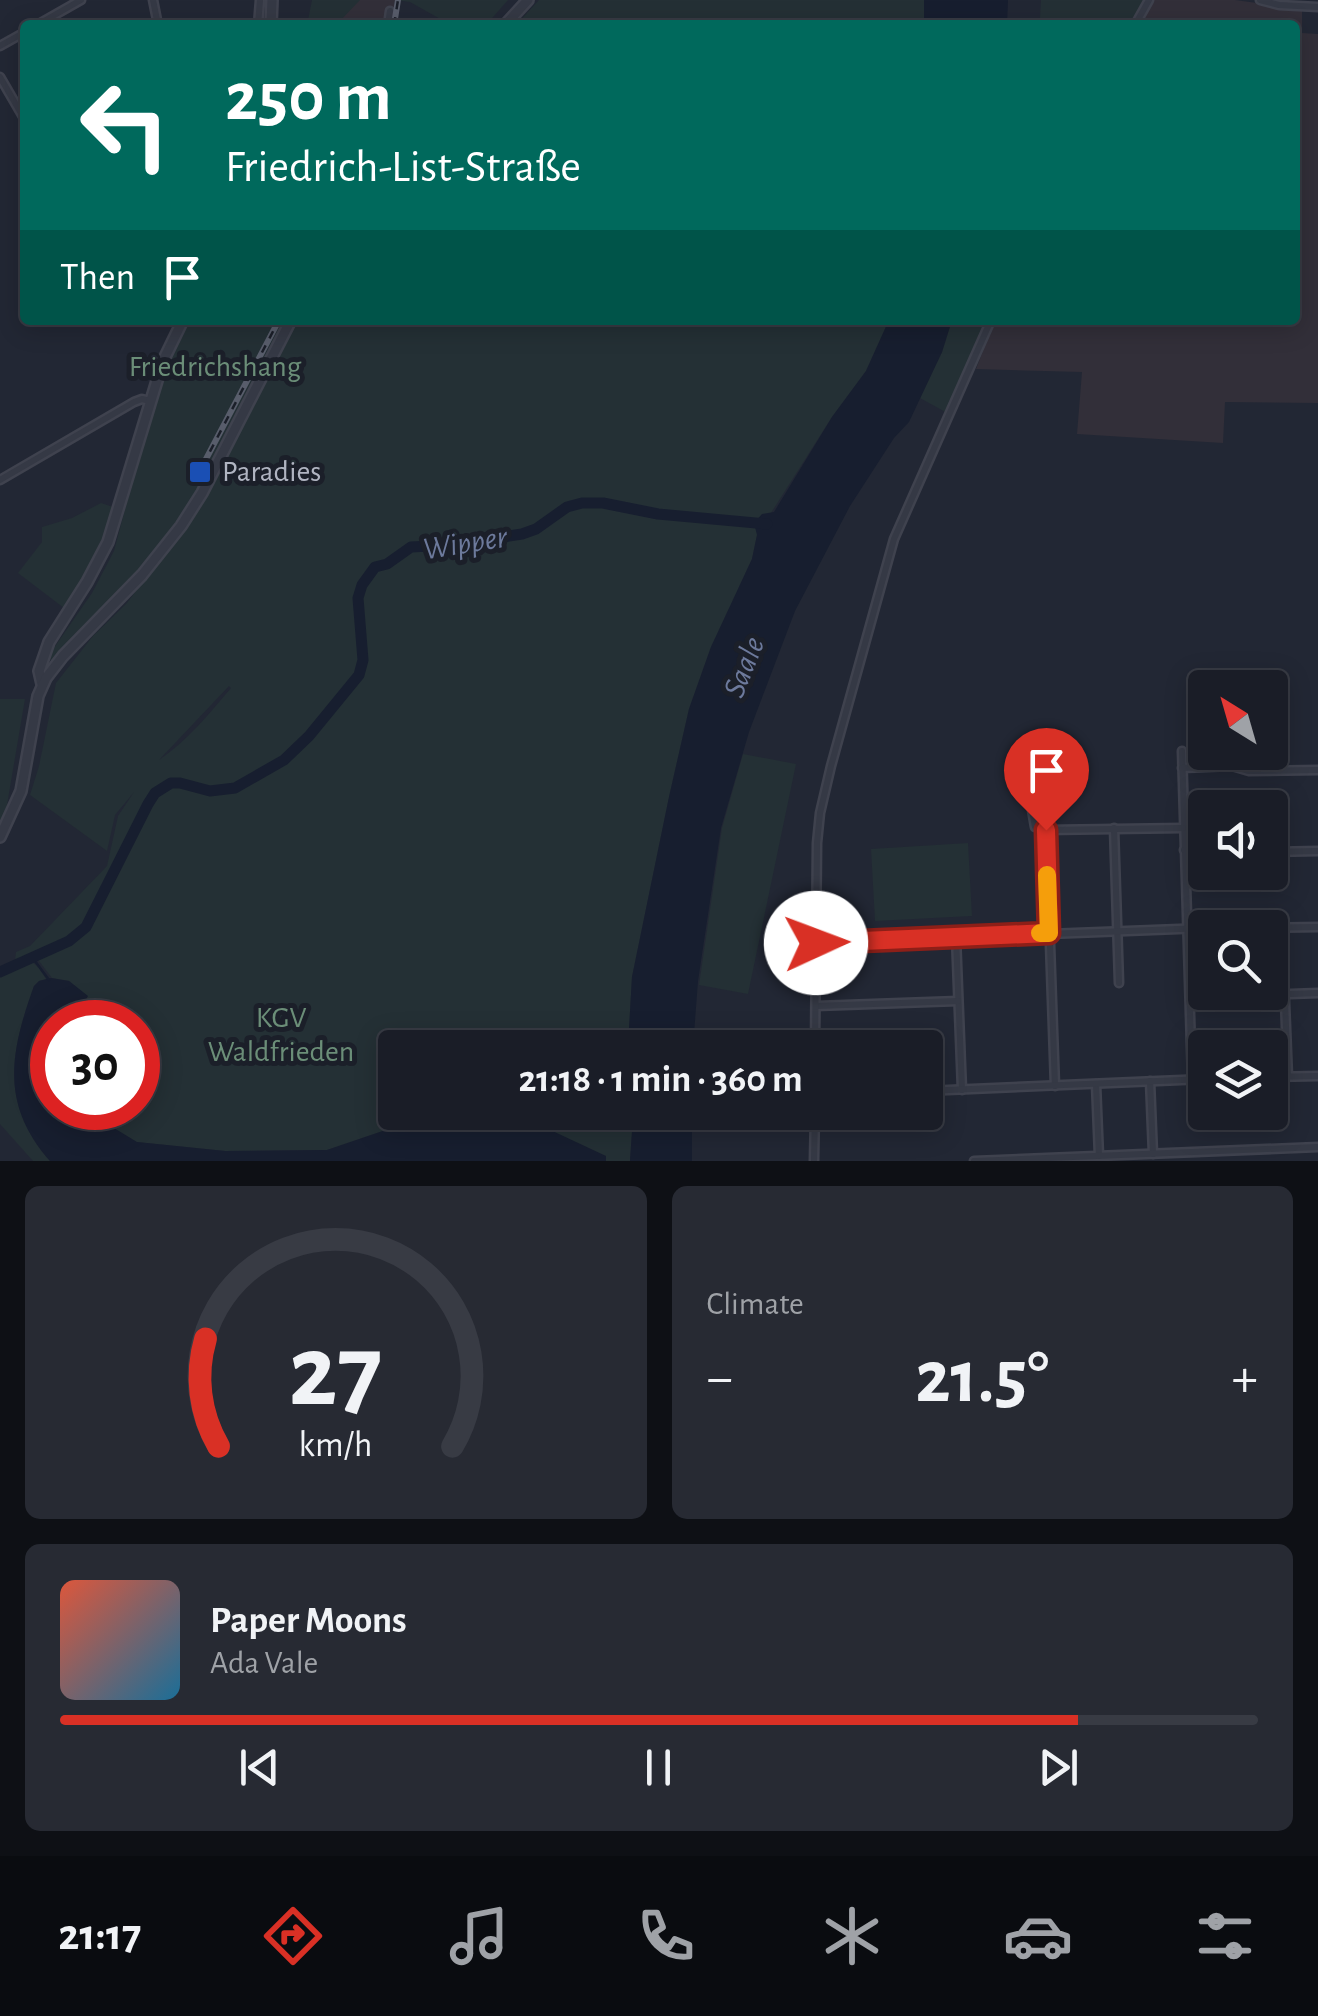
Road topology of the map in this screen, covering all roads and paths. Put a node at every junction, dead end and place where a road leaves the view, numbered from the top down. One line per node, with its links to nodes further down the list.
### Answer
1 (81, 0): 6 (street)
2 (528, 0): 8 (street)
3 (1260, 0): 4 (street)
4 (1318, 7)
5 (390, 11): 7 (street)
6 (46, 20)
7 (389, 20)
8 (510, 20)
9 (0, 77): 10 (street)
10 (20, 111)
11 (181, 325): 14 (street)
12 (288, 325): 16 (street)
13 (990, 325): 35 (street)
14 (150, 400): 15 (street); 16 (street)
15 (0, 480)
16 (42, 684): 24 (street)
17 (1182, 752): 18 (street)
18 (1182, 768): 19 (street); 22 (street)
19 (1318, 770)
20 (1032, 810): 23 (street)
21 (1114, 828): 22 (street); 23 (street); 32 (street)
22 (1183, 828): 25 (street)
23 (1046, 830): 33 (street)
24 (0, 837)
25 (1184, 850): 26 (street); 31 (street)
26 (1188, 850)
27 (1288, 852): 28 (street)
28 (1318, 852)
29 (1288, 927): 30 (street)
30 (1318, 927)
31 (1186, 928): 32 (street); 42 (street)
32 (1117, 930): 33 (street); 36 (street)
33 (1049, 933): 34 (street); 48 (street)
34 (956, 937): 35 (street); 39 (street)
35 (816, 943): 40 (street)
36 (1119, 983)
37 (1318, 992): 38 (street)
38 (1288, 994)
39 (958, 1002): 40 (street); 49 (street)
40 (816, 1006): 41 (street)
41 (815, 1030)
42 (1190, 1030)
43 (1318, 1076): 44 (street)
44 (1288, 1077)
45 (1188, 1080): 46 (street)
46 (1150, 1082): 47 (street); 53 (street)
47 (1096, 1084): 48 (street); 54 (street)
48 (1055, 1086): 49 (street)
49 (962, 1090): 50 (street)
50 (943, 1091)
51 (815, 1130): 56 (street)
52 (1318, 1148): 53 (street)
53 (1153, 1154): 55 (street)
54 (1099, 1156): 55 (street); 57 (street)
55 (1126, 1158)
56 (814, 1161)
57 (974, 1161)

